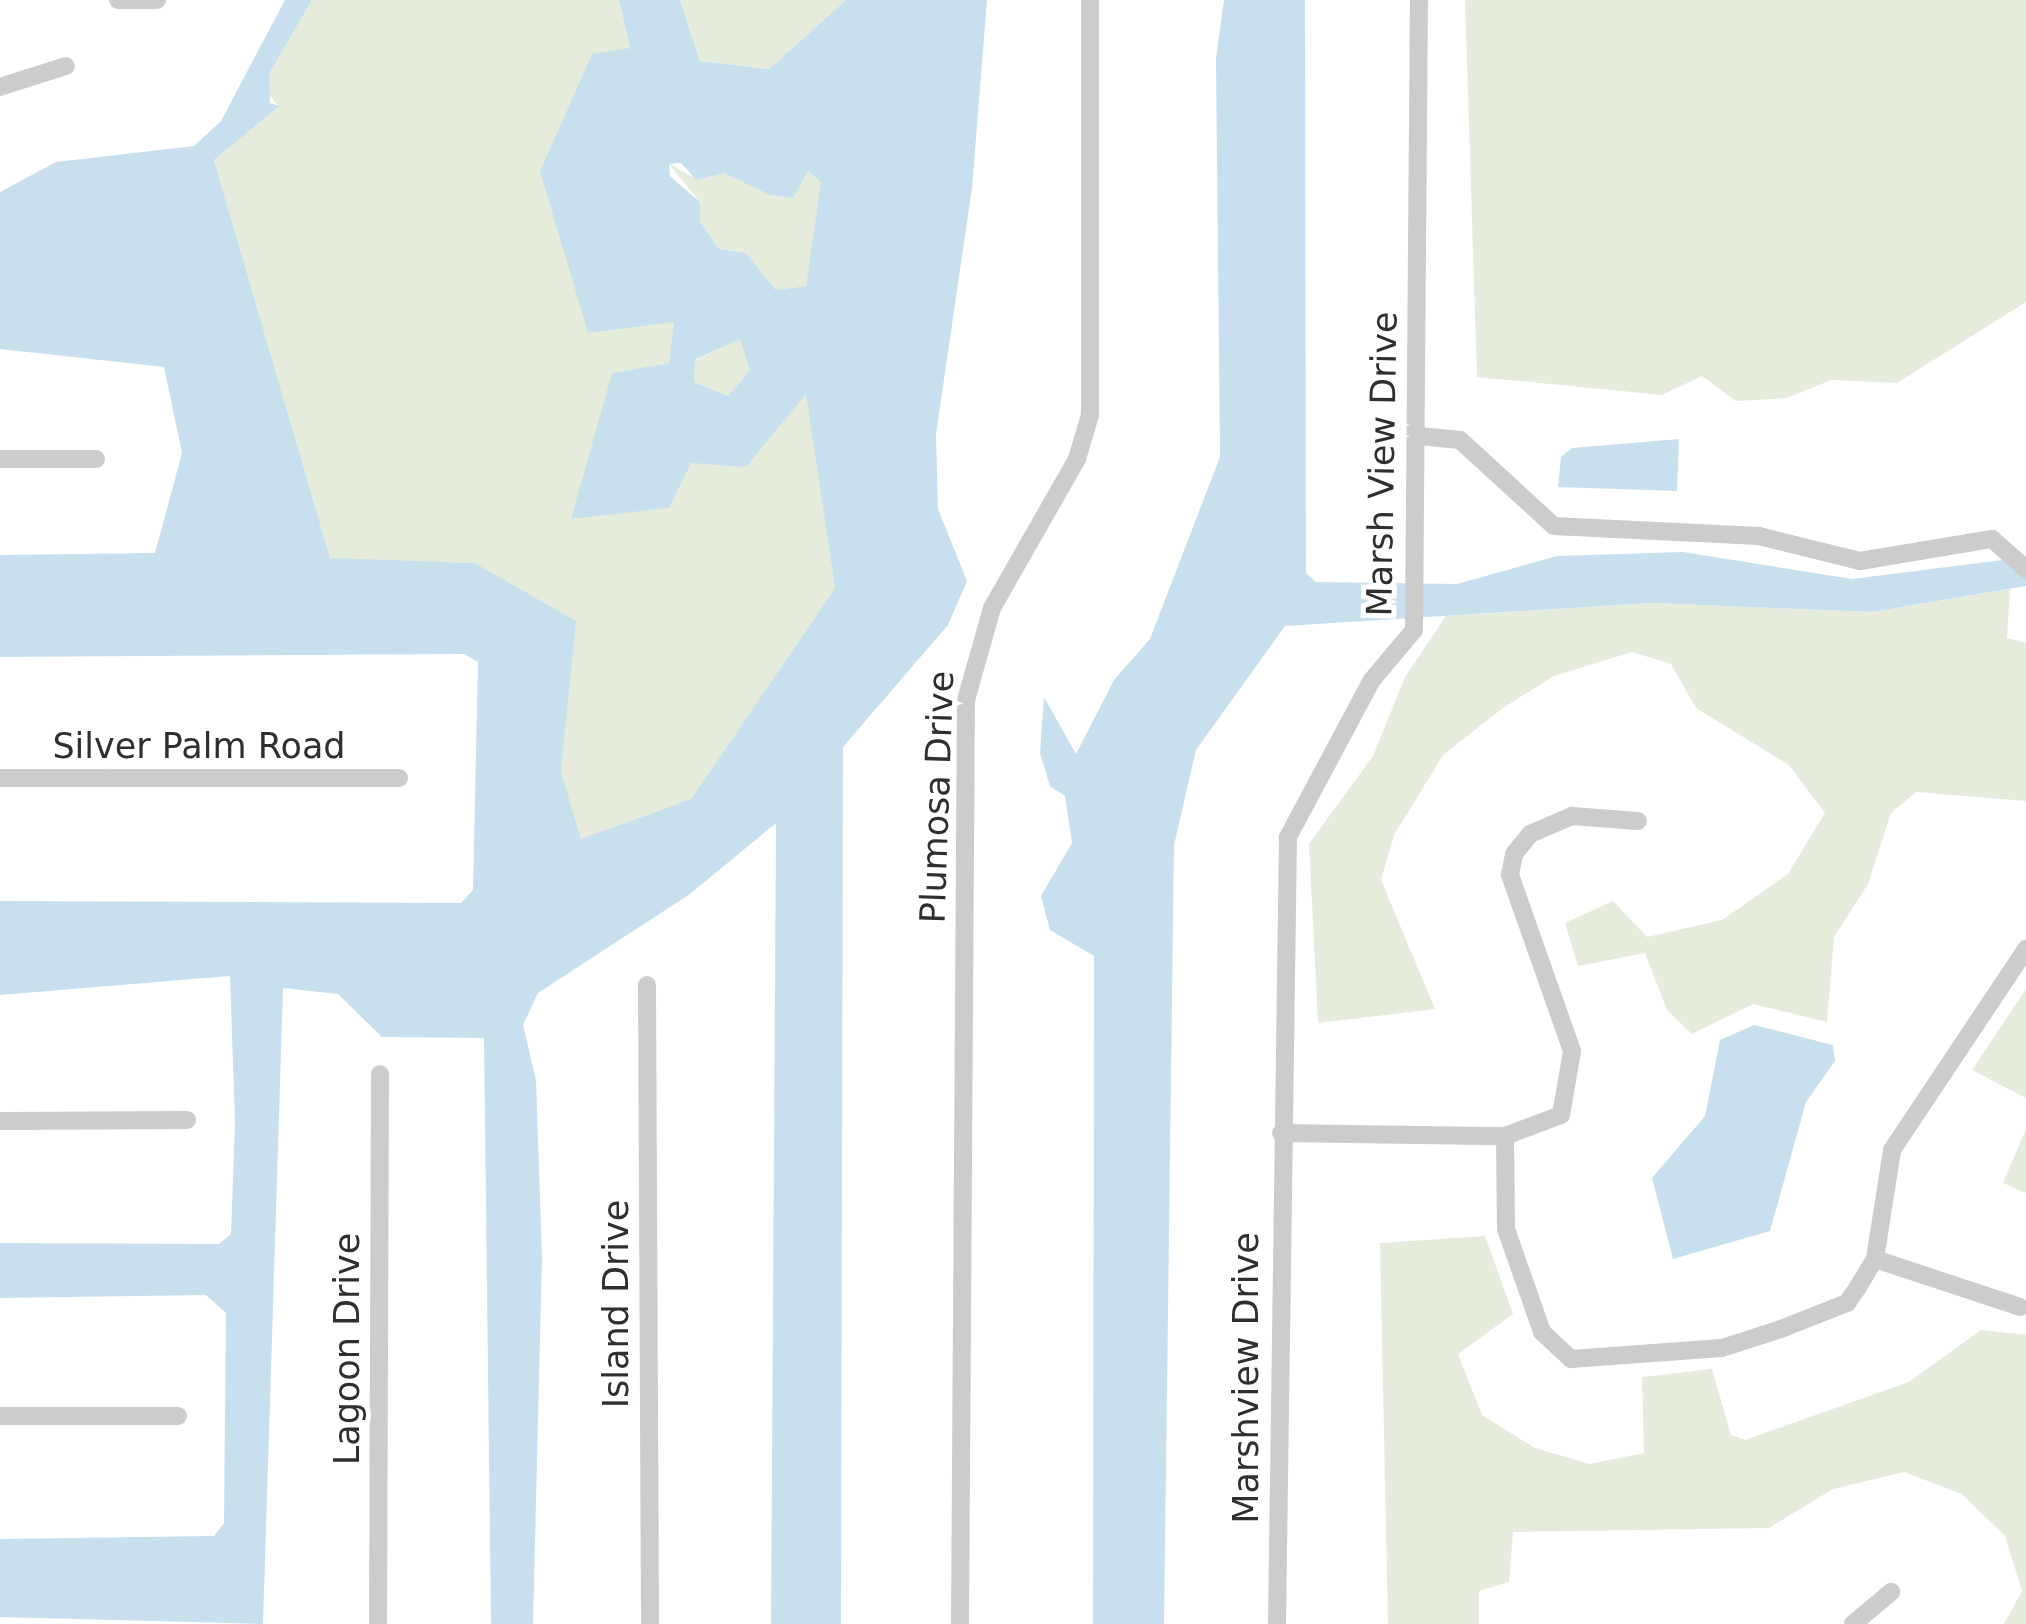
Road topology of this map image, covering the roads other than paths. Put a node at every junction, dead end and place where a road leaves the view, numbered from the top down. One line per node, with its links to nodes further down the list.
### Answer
1 (118, 0): 2 (street)
2 (158, 0)
3 (1090, 0): 28 (street, Plumosa Drive)
4 (1419, 0): 7 (street, Marsh View Drive)
5 (66, 66): 6 (street)
6 (0, 87)
7 (1419, 436): 10 (street); 19 (street, Marsh View Drive)
8 (0, 459): 9 (street)
9 (96, 459)
10 (2022, 561)
11 (0, 778): 12 (street, Silver Palm Road)
12 (399, 778)
13 (1638, 821): 20 (street)
14 (2026, 949): 21 (street)
15 (647, 984): 27 (street, Island Drive)
16 (380, 1074): 26 (street, Lagoon Drive)
17 (186, 1120): 18 (street)
18 (0, 1121)
19 (1280, 1133): 20 (street); 29 (street, Marshview Drive)
20 (1506, 1136): 21 (street)
21 (1875, 1259): 22 (street)
22 (2020, 1308)
23 (0, 1416): 24 (street)
24 (178, 1416)
25 (1891, 1592): 30 (street)
26 (378, 1624)
27 (650, 1624)
28 (960, 1624)
29 (1276, 1624)
30 (1854, 1624)

